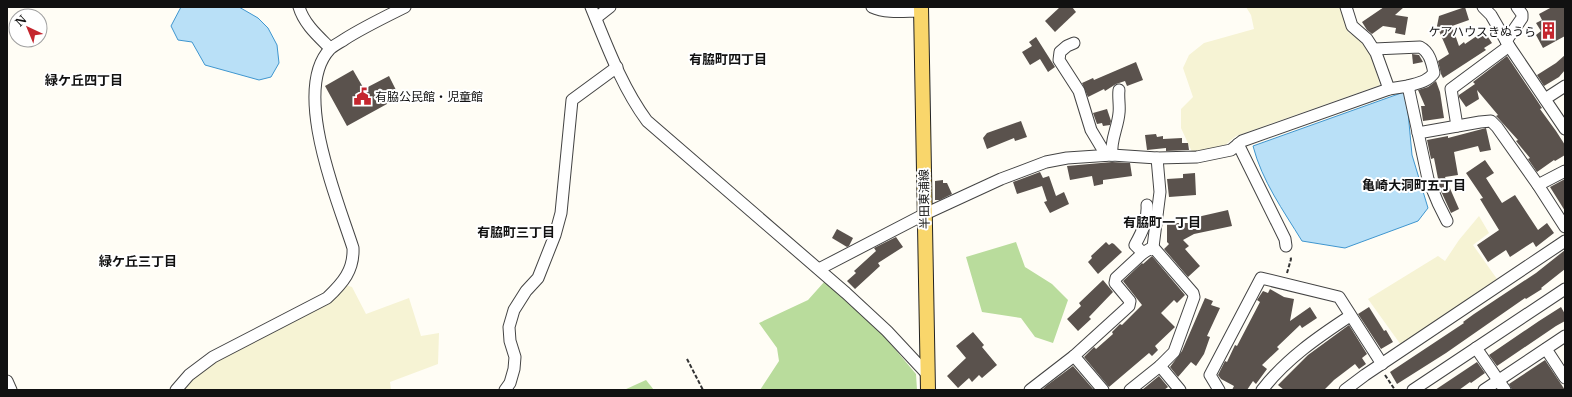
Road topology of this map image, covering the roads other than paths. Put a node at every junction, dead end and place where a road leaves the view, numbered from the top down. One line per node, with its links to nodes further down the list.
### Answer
1 (299, 7): 13 (street)
2 (405, 7): 13 (street)
3 (591, 7): 10 (street)
4 (610, 7): 10 (street)
5 (872, 7): 9 (street)
6 (1346, 7): 14 (street)
7 (1483, 7): 12 (street)
8 (1517, 7): 12 (street)
9 (921, 9): 30 (main road, 半田東浦線)
10 (596, 18): 15 (street)
11 (1074, 43): 25 (street)
12 (1508, 43): 20 (street); 21 (street)
13 (330, 48): 51 (street)
14 (1374, 49): 16 (street); 18 (street)
15 (617, 67): 37 (street); 52 (street)
16 (1408, 86): 18 (street); 23 (street)
17 (1565, 86): 20 (street)
18 (1388, 89): 24 (street)
19 (1119, 90): 25 (street)
20 (1545, 99): 22 (street)
21 (1456, 126): 23 (street); 28 (street)
22 (1565, 129)
23 (1418, 133): 31 (street)
24 (1238, 144): 26 (street); 34 (street)
25 (1109, 155): 26 (street); 30 (street)
26 (1157, 158): 35 (street)
27 (1565, 171): 28 (street)
28 (1538, 185): 32 (street)
29 (1147, 206): 36 (street)
30 (925, 214): 37 (street); 46 (main road, 半田東浦線)
31 (1447, 221)
32 (1565, 227)
33 (1565, 241): 44 (street)
34 (1286, 246)
35 (1153, 247): 36 (street); 45 (street)
36 (1143, 253): 43 (street)
37 (819, 269): 46 (street)
38 (1565, 289): 41 (street)
39 (1350, 316): 44 (street); 58 (street); 59 (street)
40 (1565, 336): 42 (street)
41 (1476, 348): 48 (street); 61 (street)
42 (1546, 349): 47 (street); 48 (street)
43 (1074, 356): 54 (street); 55 (street)
44 (1380, 365): 60 (street)
45 (1160, 366): 56 (street); 57 (street)
46 (928, 375): 53 (main road, 半田東浦線)
47 (1565, 378)
48 (1499, 380): 62 (street); 63 (street)
49 (7, 381): 50 (street)
50 (11, 390)
51 (176, 390)
52 (505, 390)
53 (928, 390)
54 (1030, 390)
55 (1103, 390)
56 (1130, 390)
57 (1180, 390)
58 (1219, 390)
59 (1262, 390)
60 (1345, 390)
61 (1413, 390)
62 (1484, 390)
63 (1505, 390)

